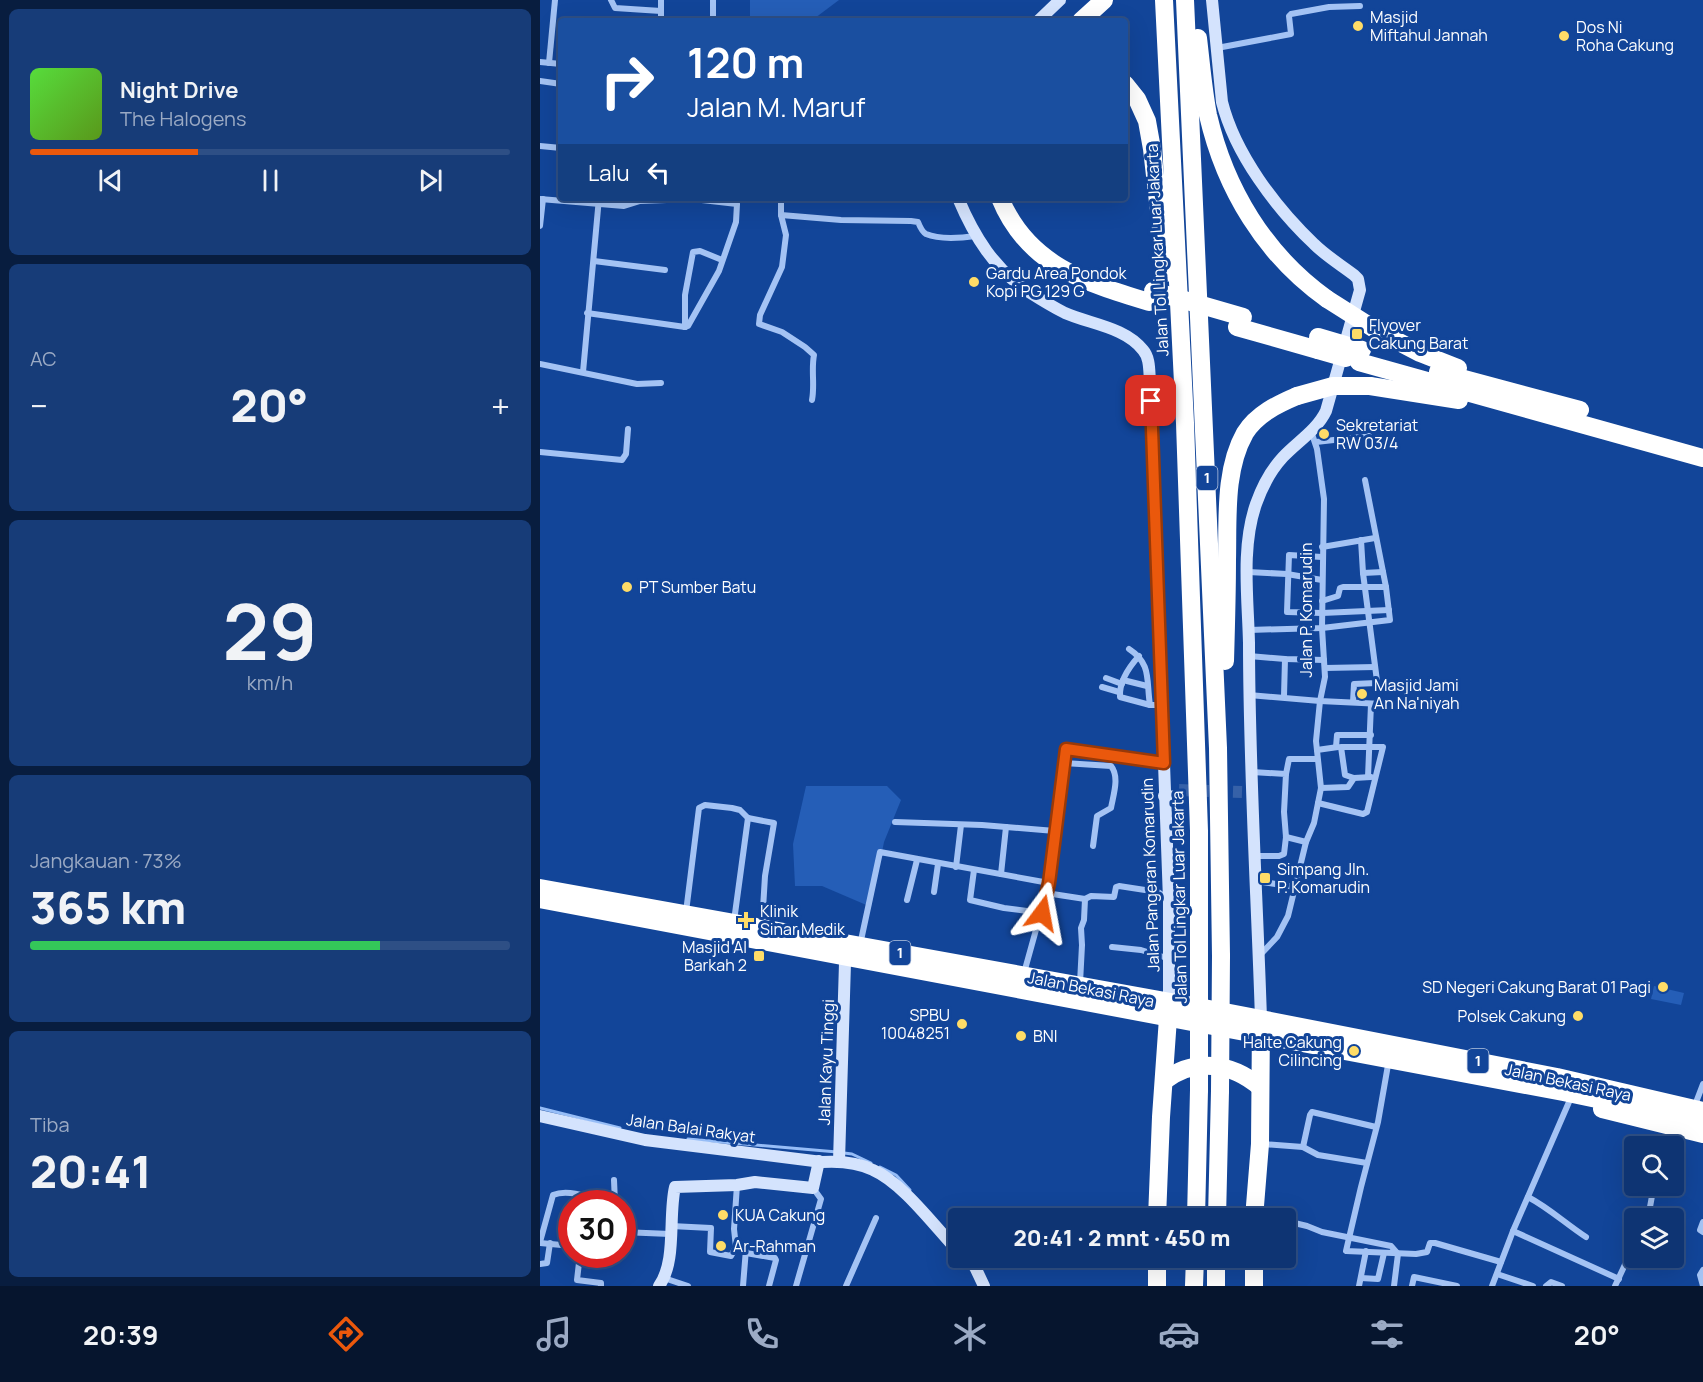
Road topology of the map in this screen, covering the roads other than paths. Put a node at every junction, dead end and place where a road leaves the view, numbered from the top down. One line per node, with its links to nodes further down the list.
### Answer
1 (555, 0): 19 (street)
2 (611, 0): 12 (street)
3 (661, 0): 12 (street)
4 (713, 0): 14 (street)
5 (1059, 0): 15 (street)
6 (1104, 0): 16 (highway)
7 (1164, 0): 52 (highway, Jalan Tol Lingkar Luar Jakarta / 1)
8 (1185, 0): 99 (highway, 1)
9 (1194, 0): 49 (highway, bridge)
10 (1212, 0): 17 (street)
11 (1360, 6): 17 (street)
12 (661, 11): 13 (street)
13 (661, 18)
14 (712, 18)
15 (1041, 18)
16 (1085, 18)
17 (1216, 48): 55 (street)
18 (540, 62): 19 (street)
19 (549, 63): 20 (street)
20 (558, 64)
21 (540, 81): 22 (street)
22 (558, 84)
23 (1128, 88): 52 (highway)
24 (540, 146): 25 (street)
25 (558, 148)
26 (541, 199): 27 (street); 37 (street)
27 (558, 199)
28 (599, 201): 40 (street)
29 (603, 201): 30 (street)
30 (640, 201)
31 (720, 201): 39 (street)
32 (781, 201): 36 (street)
33 (959, 201): 38 (street, Jalan Pangeran Komarudin)
34 (1002, 201): 42 (highway)
35 (1013, 201): 42 (highway)
36 (781, 215): 38 (street); 50 (street)
37 (540, 226)
38 (976, 236): 94 (street, Jalan Pangeran Komarudin)
39 (722, 260): 44 (street); 44 (street)
40 (594, 261): 41 (street); 43 (street)
41 (665, 270)
42 (1151, 296): 45 (highway, bridge)
43 (587, 313): 44 (street); 47 (street)
44 (685, 327)
45 (1360, 356): 49 (highway); 51 (highway)
46 (540, 364): 47 (street)
47 (583, 372): 48 (street)
48 (661, 384)
49 (1512, 391): 56 (highway)
50 (812, 400)
51 (1562, 418): 58 (highway); 99 (highway, bridge)
52 (1185, 423): 181 (highway, Jalan Tol Lingkar Luar Jakarta / 1, bridge)
53 (628, 429): 57 (street)
54 (1369, 436): 55 (street)
55 (1313, 437): 62 (street, Jalan P. Komarudin); 64 (street)
56 (1703, 445)
57 (540, 452)
58 (1703, 458)
59 (1365, 480): 60 (street)
60 (1375, 538): 61 (street); 65 (street)
61 (1360, 540): 62 (street); 66 (street)
62 (1322, 547): 63 (street, Jalan P. Komarudin)
63 (1322, 557): 67 (street); 68 (street, Jalan P. Komarudin)
64 (1248, 572): 67 (street); 77 (street)
65 (1383, 572): 66 (street); 69 (street)
66 (1363, 573): 70 (street)
67 (1287, 574): 68 (street); 74 (street)
68 (1322, 580): 71 (street, Jalan P. Komarudin)
69 (1386, 587): 70 (street); 72 (street)
70 (1366, 589): 71 (street); 73 (street)
71 (1322, 601): 74 (street, Jalan P. Komarudin)
72 (1389, 610): 73 (street); 75 (street)
73 (1368, 612): 74 (street); 75 (street)
74 (1322, 613): 76 (street, Jalan P. Komarudin)
75 (1369, 623): 76 (street); 83 (street)
76 (1322, 628): 77 (street); 82 (street, Jalan P. Komarudin)
77 (1249, 630): 80 (street)
78 (1129, 649): 79 (street)
79 (1139, 656): 86 (street); 87 (street)
80 (1249, 656): 81 (street); 89 (street)
81 (1285, 659): 82 (street); 90 (street)
82 (1324, 660): 84 (street, Jalan P. Komarudin)
83 (1375, 667): 84 (street); 92 (street)
84 (1325, 668): 91 (street, Jalan P. Komarudin)
85 (1106, 678): 86 (street)
86 (1121, 685): 87 (street); 88 (street); 94 (street)
87 (1147, 686): 94 (street)
88 (1102, 687)
89 (1250, 695): 90 (street); 104 (street)
90 (1284, 696): 91 (street)
91 (1320, 701): 92 (street); 100 (street, Jalan P. Komarudin)
92 (1353, 702): 93 (street)
93 (1371, 704): 95 (street); 96 (street)
94 (1156, 705): 103 (street, Jalan Pangeran Komarudin)
95 (1403, 705)
96 (1371, 735): 97 (street); 98 (street)
97 (1371, 746): 98 (street); 107 (street); 107 (street)
98 (1338, 747): 100 (street); 106 (street)
99 (1218, 748): 182 (highway, 1, bridge)
100 (1317, 750): 101 (street, Jalan P. Komarudin)
101 (1317, 759): 105 (street); 108 (street, Jalan P. Komarudin)
102 (1064, 763): 103 (street); 116 (street); 119 (street)
103 (1164, 763): 109 (street, Jalan Pangeran Komarudin)
104 (1251, 772): 105 (street); 120 (street)
105 (1286, 774): 117 (street)
106 (1354, 778): 107 (street); 108 (street)
107 (1372, 778): 111 (street)
108 (1321, 788): 111 (street, Jalan P. Komarudin)
109 (1164, 793): 110 (street); 135 (street, Jalan Pangeran Komarudin)
110 (1179, 794)
111 (1318, 804): 118 (street, Jalan P. Komarudin)
112 (748, 818): 139 (street); 140 (street); 141 (street)
113 (896, 822): 114 (street)
114 (961, 825): 115 (street); 123 (street)
115 (1006, 827): 116 (street); 125 (street)
116 (1055, 831): 127 (street)
117 (1286, 837): 118 (street); 120 (street)
118 (1306, 842): 128 (street, Jalan P. Komarudin)
119 (1093, 846)
120 (1256, 856): 126 (street)
121 (918, 860): 122 (street); 134 (street); 143 (street)
122 (938, 864): 123 (street); 130 (street)
123 (956, 867): 124 (street)
124 (974, 870): 125 (street); 137 (street)
125 (1001, 874): 127 (street)
126 (1256, 880): 128 (street); 146 (street)
127 (1049, 883): 131 (street)
128 (1295, 886): 146 (street, Jalan P. Komarudin)
129 (540, 888): 138 (highway, Jalan Bekasi Raya / 1)
130 (934, 892)
131 (1046, 893): 133 (street); 137 (street)
132 (540, 899): 164 (highway, bridge)
133 (1085, 899): 135 (street); 150 (street)
134 (907, 900)
135 (1169, 900): 147 (street, Jalan Pangeran Komarudin)
136 (540, 906): 138 (highway, Jalan Bekasi Raya / 1)
137 (1042, 913): 149 (street)
138 (641, 916): 139 (highway, Jalan Bekasi Raya / 1); 145 (highway, Jalan Bekasi Raya / 1)
139 (686, 916): 140 (highway, Jalan Bekasi Raya / 1)
140 (733, 924): 141 (highway, Jalan Bekasi Raya / 1)
141 (762, 929): 142 (highway, Jalan Bekasi Raya / 1)
142 (780, 933): 143 (highway, Jalan Bekasi Raya / 1); 145 (highway)
143 (860, 946): 149 (highway, Jalan Bekasi Raya / 1)
144 (1112, 947): 147 (street)
145 (777, 951): 148 (highway, Jalan Bekasi Raya / 1)
146 (1259, 956): 154 (street)
147 (1170, 959): 152 (street, Jalan Pangeran Komarudin)
148 (845, 963): 153 (highway, Jalan Bekasi Raya / 1); 171 (street, Jalan Kayu Tinggi)
149 (1023, 976): 150 (highway, Jalan Bekasi Raya / 1)
150 (1080, 987): 151 (highway, Jalan Bekasi Raya / 1)
151 (1144, 998): 152 (highway, Jalan Bekasi Raya / 1); 153 (highway)
152 (1169, 1002): 154 (highway, Jalan Bekasi Raya / 1); 155 (highway)
153 (1140, 1018): 155 (highway, Jalan Bekasi Raya / 1)
154 (1261, 1019): 156 (highway); 162 (highway, Jalan Bekasi Raya / 1)
155 (1168, 1024): 156 (highway, Jalan Bekasi Raya / 1); 158 (highway)
156 (1260, 1039): 157 (highway, Jalan Bekasi Raya / 1); 160 (highway)
157 (1388, 1065): 161 (highway, Jalan Bekasi Raya / 1); 165 (street)
158 (1164, 1081): 160 (highway); 180 (highway)
159 (1703, 1084): 162 (street)
160 (1260, 1087): 169 (highway)
161 (1569, 1101): 166 (highway, Jalan Bekasi Raya / 1); 179 (street)
162 (1698, 1109): 166 (street)
163 (540, 1116): 172 (street, Jalan Balai Rakyat)
164 (1703, 1125)
165 (1376, 1127): 170 (street); 173 (street)
166 (1683, 1128): 167 (highway, Jalan Bekasi Raya / 1); 168 (street)
167 (1703, 1134)
168 (1677, 1136)
169 (1260, 1144): 170 (street); 183 (highway)
170 (1303, 1147): 173 (street)
171 (839, 1156): 172 (street, Jalan Balai Rakyat); 193 (street, Jalan Balai Rakyat)
172 (819, 1161): 176 (street)
173 (1367, 1163): 192 (street)
174 (614, 1180): 177 (street)
175 (737, 1185): 176 (street); 187 (street); 197 (street)
176 (813, 1188): 221 (street)
177 (614, 1190)
178 (558, 1192): 194 (street)
179 (1528, 1197): 189 (street); 191 (street)
180 (1158, 1208)
181 (1196, 1208)
182 (1217, 1208)
183 (1256, 1208)
184 (876, 1218): 222 (street)
185 (1703, 1221): 190 (street)
186 (1296, 1224): 192 (street)
187 (670, 1230): 188 (street); 197 (street); 215 (street)
188 (636, 1231)
189 (1513, 1231): 202 (street); 214 (street)
190 (1702, 1231)
191 (1586, 1237)
192 (1349, 1238): 198 (street); 201 (street)
193 (948, 1240)
194 (540, 1242): 195 (street)
195 (550, 1243): 196 (street); 203 (street)
196 (558, 1244)
197 (736, 1248): 199 (street)
198 (1366, 1251): 200 (street); 213 (street)
199 (746, 1253): 219 (street); 220 (street)
200 (1384, 1253): 201 (street); 213 (street)
201 (1398, 1254): 202 (street); 229 (street)
202 (1501, 1262): 212 (street)
203 (540, 1264)
204 (1624, 1267): 214 (street)
205 (578, 1268): 217 (street)
206 (975, 1268): 223 (street)
207 (1157, 1268): 224 (highway)
208 (1195, 1268): 225 (highway)
209 (1216, 1268): 226 (highway)
210 (1254, 1268): 227 (highway)
211 (1703, 1270): 237 (street)
212 (1497, 1274): 232 (street); 233 (street)
213 (1360, 1278): 228 (street)
214 (1619, 1279): 236 (street)
215 (662, 1282): 218 (street)
216 (1436, 1284): 230 (street); 231 (street)
217 (601, 1286)
218 (688, 1286)
219 (743, 1286)
220 (769, 1286)
221 (796, 1286)
222 (846, 1286)
223 (984, 1286)
224 (1157, 1286)
225 (1194, 1286)
226 (1216, 1286)
227 (1254, 1286)
228 (1359, 1286)
229 (1394, 1286)
230 (1412, 1286)
231 (1457, 1286)
232 (1492, 1286)
233 (1533, 1286)
234 (1546, 1286): 235 (street)
235 (1562, 1286)
236 (1615, 1286)
237 (1703, 1286)

